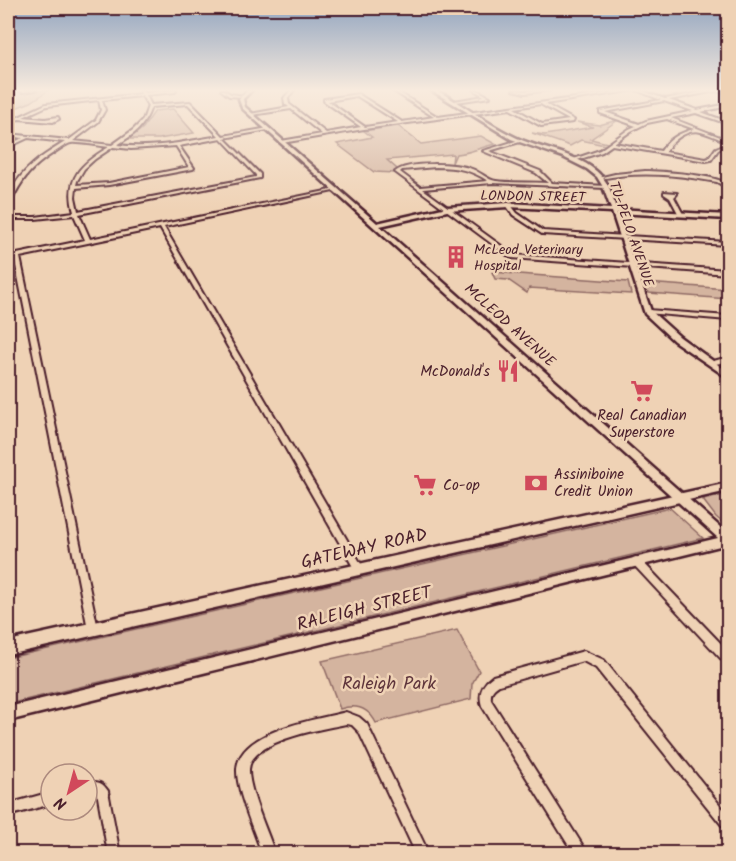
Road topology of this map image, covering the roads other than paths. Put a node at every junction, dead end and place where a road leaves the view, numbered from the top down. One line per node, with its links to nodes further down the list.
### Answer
1 (83, 130): 17 (street)
2 (136, 130): 23 (street)
3 (215, 130): 15 (street)
4 (261, 130): 15 (street)
5 (269, 130): 18 (street, MCLEOD AVENUE)
6 (320, 130): 13 (street)
7 (352, 130): 13 (street)
8 (502, 130): 16 (street, TU-PELO AVENUE)
9 (631, 130): 20 (street)
10 (696, 130): 24 (street)
11 (702, 130): 19 (street)
12 (8, 135): 14 (street)
13 (326, 135): 18 (street)
14 (27, 137): 17 (street); 21 (street)
15 (222, 137): 22 (street); 41 (street)
16 (519, 141): 25 (street, TU-PELO AVENUE); 30 (street)
17 (66, 142): 23 (street); 37 (street)
18 (282, 142): 34 (street, MCLEOD AVENUE)
19 (729, 143): 24 (street)
20 (612, 144): 24 (street); 25 (street)
21 (11, 145)
22 (177, 145): 23 (street); 27 (street)
23 (110, 147): 31 (street)
24 (662, 153)
25 (575, 160): 28 (street, TU-PELO AVENUE)
26 (139, 168): 27 (street)
27 (145, 177): 31 (street)
28 (600, 178): 32 (street, TU-PELO AVENUE); 35 (street)
29 (492, 182): 30 (street); 33 (street); 33 (street)
30 (550, 183): 32 (street)
31 (74, 187): 41 (street)
32 (606, 187): 40 (street, TU-PELO AVENUE)
33 (419, 188): 39 (street)
34 (336, 190): 45 (street, MCLEOD AVENUE); 46 (street)
35 (729, 190)
36 (672, 198): 42 (street)
37 (8, 204)
38 (508, 205): 39 (street, LONDON STREET); 40 (street, LONDON STREET); 47 (street)
39 (447, 209): 45 (street, LONDON STREET); 50 (street)
40 (613, 210): 42 (street, LONDON STREET); 47 (street, TU-PELO AVENUE)
41 (77, 213): 44 (street); 48 (street)
42 (681, 214): 43 (street, LONDON STREET)
43 (729, 217)
44 (8, 218)
45 (376, 225): 58 (street, MCLEOD AVENUE)
46 (161, 226): 48 (street); 61 (street)
47 (622, 237): 49 (street); 50 (street, TU-PELO AVENUE)
48 (88, 241): 62 (street)
49 (729, 244)
50 (631, 265): 51 (street); 52 (street, TU-PELO AVENUE)
51 (729, 272)
52 (648, 312): 53 (street); 55 (street, TU-PELO AVENUE)
53 (729, 318)
54 (729, 359): 55 (street)
55 (712, 363): 56 (street, TU-PELO AVENUE)
56 (729, 375)
57 (729, 487): 58 (main road, GATEWAY ROAD)
58 (681, 498): 59 (street, MCLEOD AVENUE); 61 (main road, GATEWAY ROAD)
59 (729, 540): 60 (street, RALEIGH STREET)
60 (636, 561): 64 (street); 65 (street, RALEIGH STREET)
61 (359, 569): 62 (main road, GATEWAY ROAD)
62 (93, 629): 63 (main road, GATEWAY ROAD)
63 (8, 648)
64 (729, 658)
65 (8, 714)
66 (99, 788): 70 (street)
67 (39, 801): 68 (street)
68 (8, 810)
69 (729, 824): 73 (street)
70 (114, 854)
71 (269, 854): 72 (street)
72 (423, 854)
73 (582, 854)

